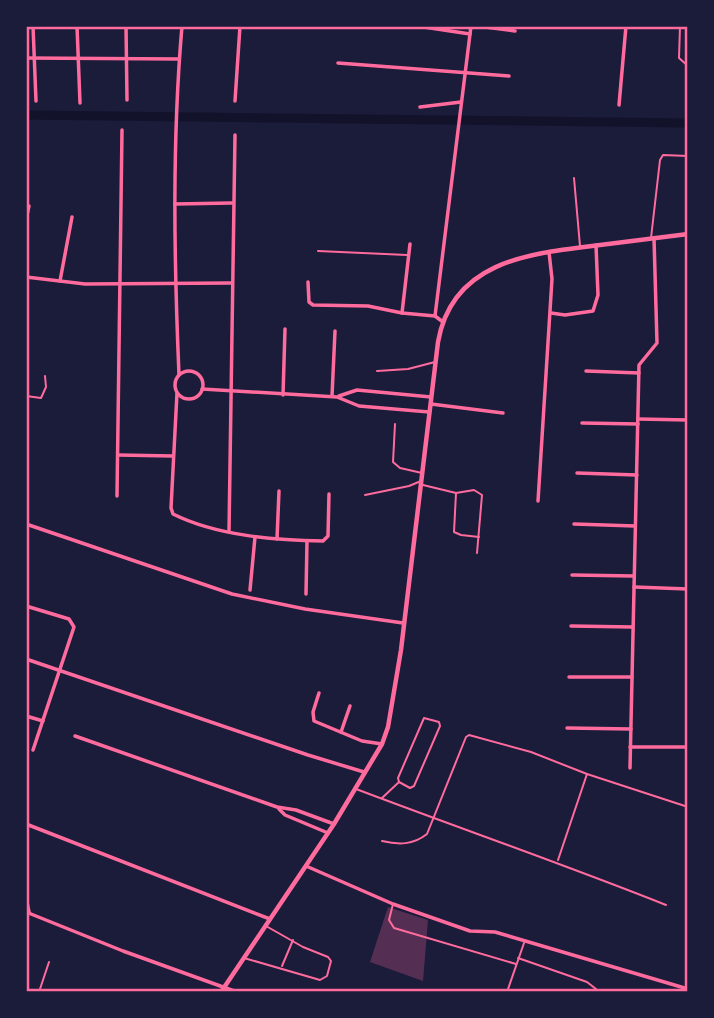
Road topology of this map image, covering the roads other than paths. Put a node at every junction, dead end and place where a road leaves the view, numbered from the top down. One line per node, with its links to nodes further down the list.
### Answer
1 (33, 26): 14 (street)
2 (77, 26): 15 (street)
3 (126, 26): 17 (street)
4 (182, 26): 16 (street)
5 (240, 26): 24 (street)
6 (417, 26): 12 (street)
7 (471, 26): 12 (street)
8 (477, 26): 11 (street)
9 (626, 26): 27 (street)
10 (680, 26): 19 (lane)
11 (515, 31)
12 (470, 34): 20 (street)
13 (26, 58): 14 (street)
14 (34, 58): 15 (street); 23 (street)
15 (78, 59): 17 (street); 26 (street)
16 (179, 59): 17 (street); 34 (street)
17 (126, 60): 22 (street)
18 (338, 63): 20 (street)
19 (688, 66)
20 (465, 73): 21 (street); 25 (street)
21 (509, 76)
22 (127, 100)
23 (36, 101)
24 (235, 101)
25 (461, 102): 28 (street); 54 (street)
26 (80, 103)
27 (619, 105)
28 (419, 107)
29 (122, 130): 50 (street)
30 (235, 135): 33 (street)
31 (688, 156): 39 (lane)
32 (573, 178): 42 (lane)
33 (233, 202): 34 (street); 51 (street)
34 (175, 204): 48 (street)
35 (29, 206): 37 (street)
36 (72, 217): 47 (street)
37 (26, 220)
38 (688, 234): 39 (street)
39 (653, 238): 41 (street); 61 (street)
40 (410, 244): 45 (street)
41 (596, 245): 42 (street); 53 (street)
42 (580, 247): 44 (street)
43 (318, 251): 45 (lane)
44 (549, 251): 53 (street); 55 (street)
45 (408, 255): 52 (street)
46 (26, 277): 47 (street)
47 (60, 281): 50 (street)
48 (174, 282): 50 (street); 51 (street); 62 (street)
49 (308, 282): 52 (street)
50 (119, 283): 79 (street)
51 (232, 284): 65 (street)
52 (402, 313): 54 (street)
53 (551, 313): 90 (street)
54 (435, 316): 55 (street)
55 (443, 322): 58 (street)
56 (285, 329): 67 (street)
57 (335, 331): 69 (street)
58 (436, 362): 59 (lane); 71 (street)
59 (377, 371)
60 (586, 371): 61 (street)
61 (639, 373): 76 (street)
62 (178, 375): 64 (street); 66 (street)
63 (45, 376): 68 (lane)
64 (202, 389): 65 (street); 66 (street)
65 (231, 391): 67 (street); 94 (street)
66 (177, 393): 80 (street)
67 (283, 395): 69 (street)
68 (26, 396)
69 (332, 397): 70 (street)
70 (337, 397): 71 (street); 73 (street)
71 (431, 397): 72 (street)
72 (431, 404): 73 (street); 74 (street)
73 (430, 412): 81 (street)
74 (503, 412)
75 (688, 420): 76 (street)
76 (638, 421): 77 (street); 83 (street)
77 (582, 423)
78 (395, 424): 81 (lane)
79 (118, 455): 80 (street); 89 (street)
80 (173, 456): 94 (street)
81 (423, 473): 84 (street)
82 (578, 473): 83 (street)
83 (636, 475): 93 (street)
84 (422, 483): 86 (lane); 88 (lane); 107 (street)
85 (279, 491): 97 (street)
86 (456, 493): 96 (lane); 96 (lane)
87 (329, 494): 98 (street)
88 (365, 495)
89 (117, 496)
90 (538, 501)
91 (26, 524): 107 (street)
92 (574, 524): 93 (street)
93 (635, 526): 101 (street)
94 (229, 531): 95 (street)
95 (255, 537): 97 (street); 104 (street)
96 (479, 537): 99 (lane)
97 (277, 539): 98 (street)
98 (307, 541): 105 (street)
99 (477, 553)
100 (572, 575): 101 (street)
101 (634, 576): 102 (street)
102 (634, 587): 103 (street); 109 (street)
103 (688, 589)
104 (250, 590)
105 (306, 594)
106 (26, 606): 111 (street)
107 (403, 624): 123 (street)
108 (570, 626): 109 (street)
109 (633, 627): 113 (street)
110 (26, 659): 111 (street)
111 (59, 670): 117 (street); 128 (street)
112 (569, 677): 113 (street)
113 (632, 677): 120 (street)
114 (319, 693): 121 (street)
115 (350, 706): 121 (street)
116 (26, 716): 117 (street)
117 (43, 721): 126 (street)
118 (568, 728): 120 (street)
119 (688, 728): 125 (street)
120 (631, 729): 124 (street)
121 (341, 732): 123 (street)
122 (75, 736): 134 (street)
123 (382, 744): 128 (street)
124 (630, 747): 125 (street); 127 (street)
125 (687, 747): 131 (street)
126 (33, 750)
127 (630, 768)
128 (364, 772): 132 (street)
129 (587, 774): 135 (lane); 136 (lane); 141 (lane)
130 (399, 782): 130 (lane); 133 (lane)
131 (687, 787)
132 (355, 789): 133 (lane); 138 (street)
133 (381, 799): 136 (lane)
134 (277, 807): 138 (street); 139 (street)
135 (688, 807)
136 (434, 819): 140 (lane); 141 (lane)
137 (26, 824): 147 (street)
138 (334, 824): 139 (street)
139 (328, 833): 142 (street)
140 (382, 841)
141 (557, 861): 145 (lane)
142 (306, 866): 144 (street); 147 (street)
143 (26, 894): 146 (lane)
144 (393, 904): 150 (street); 154 (lane)
145 (666, 905)
146 (28, 913): 156 (street)
147 (270, 919): 148 (street)
148 (265, 926): 149 (lane); 151 (street)
149 (293, 940): 155 (lane); 155 (lane)
150 (525, 940): 152 (lane); 157 (street)
151 (244, 958): 155 (lane); 156 (street)
152 (517, 958): 154 (lane); 162 (lane)
153 (50, 962): 158 (lane)
154 (516, 964): 161 (lane)
155 (282, 967)
156 (225, 986): 159 (street); 160 (street)
157 (688, 989)
158 (39, 992)
159 (221, 992)
160 (237, 992)
161 (507, 992)
162 (596, 992)

